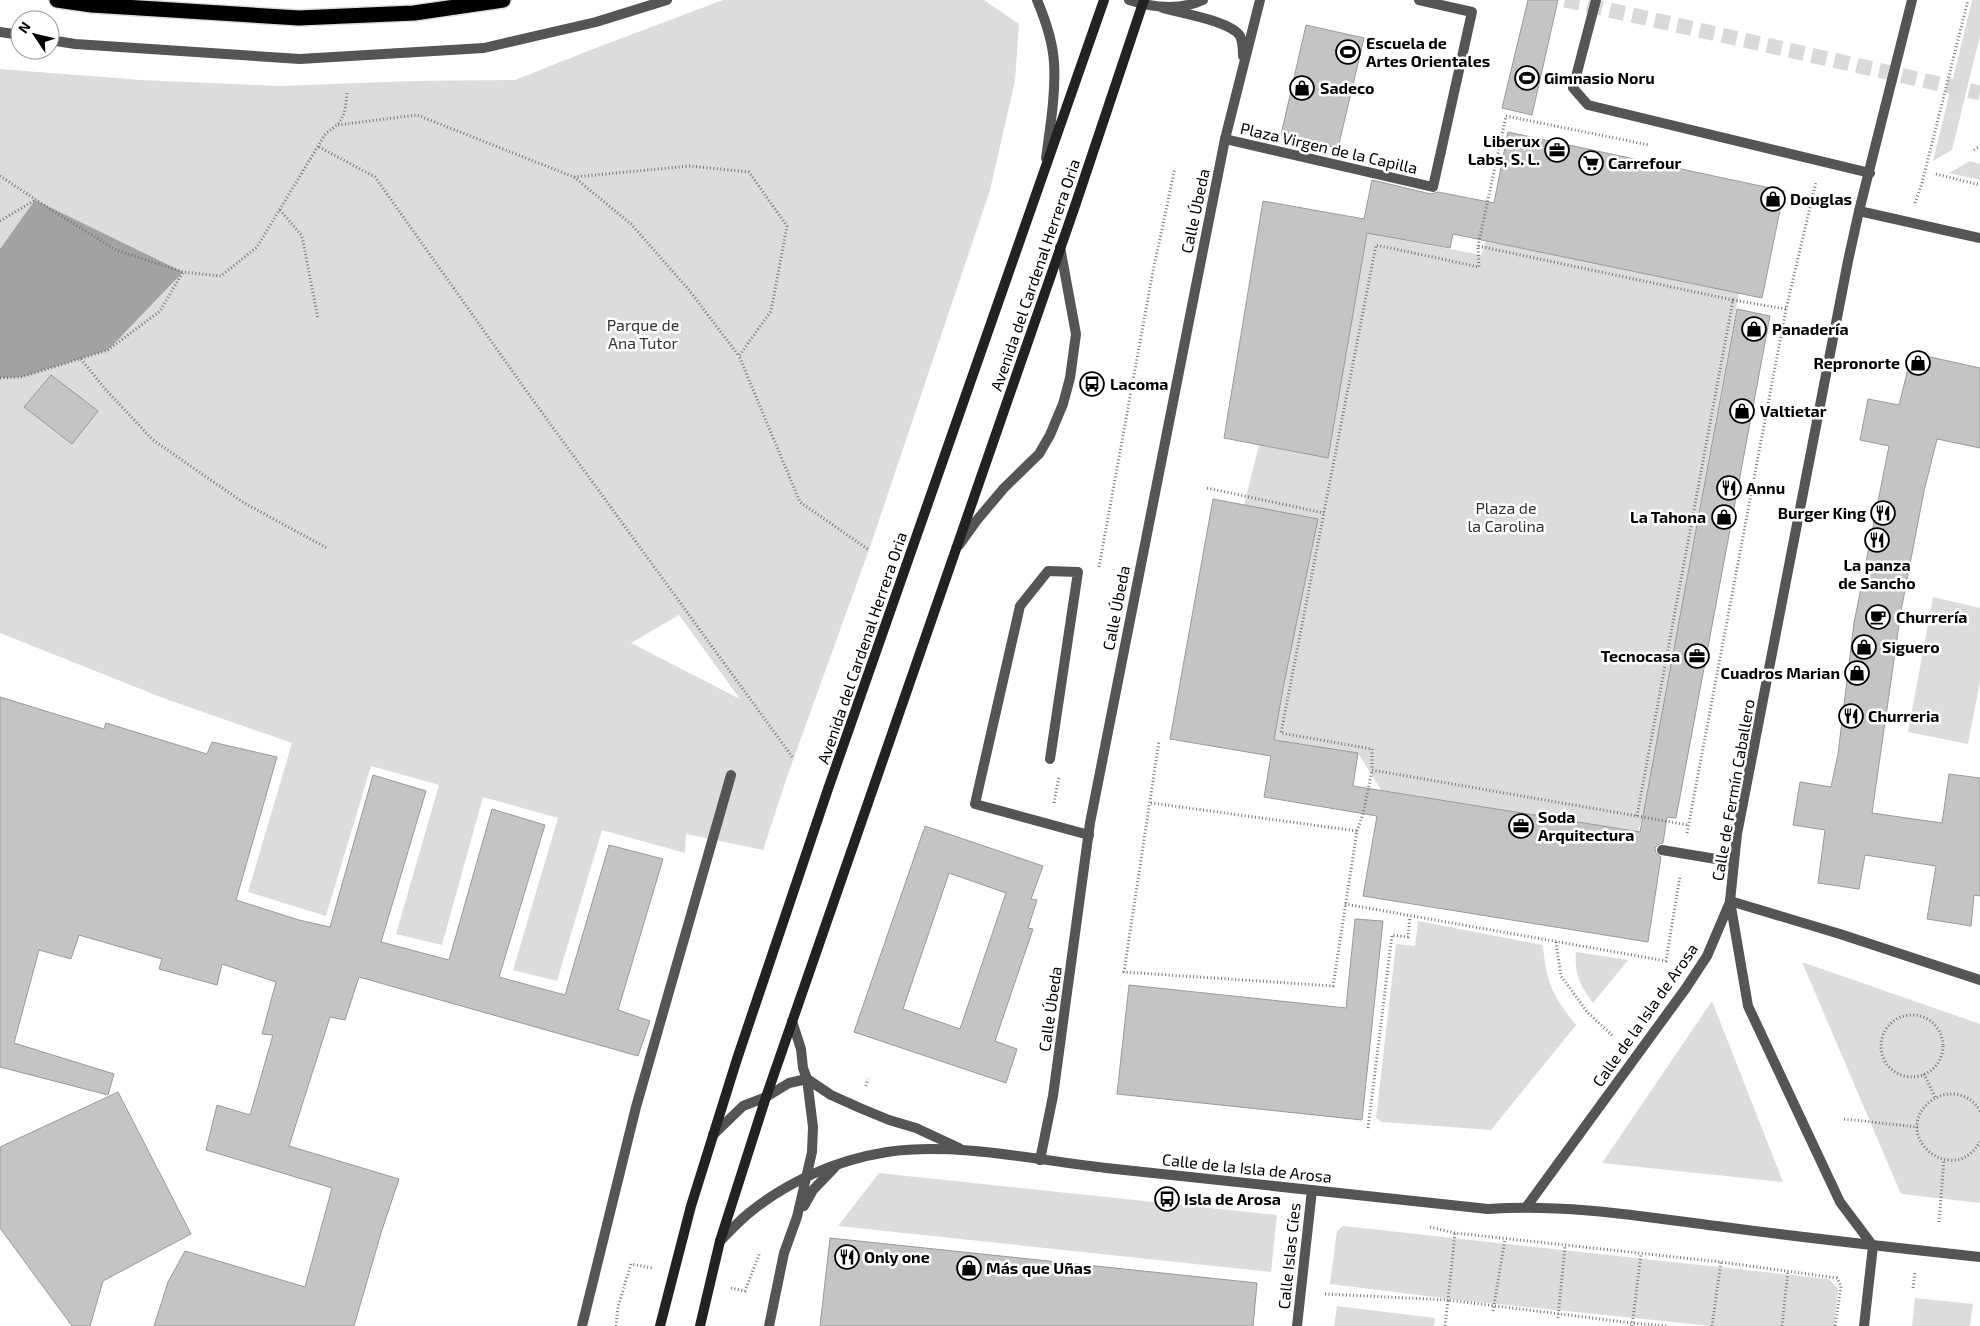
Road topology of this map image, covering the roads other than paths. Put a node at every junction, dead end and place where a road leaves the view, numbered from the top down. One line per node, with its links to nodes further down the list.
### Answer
1 (57, 0): 2 (highway)
2 (503, 0)
3 (667, 0): 14 (street)
4 (1037, 0): 17 (street, Avenida del Cardenal Herrera Oria)
5 (1104, 0): 17 (main road, Avenida del Cardenal Herrera Oria)
6 (1130, 0): 12 (street)
7 (1203, 0): 13 (street)
8 (1260, 0): 15 (street, Calle Úbeda)
9 (1419, 0): 16 (street, Plaza Virgen de la Capilla)
10 (1596, 0): 18 (street)
11 (1912, 0): 18 (street, Calle de Fermín Caballero)
12 (1143, 2): 13 (street); 21 (main road, Avenida del Cardenal Herrera Oria)
13 (1161, 8): 15 (street, Calle Úbeda)
14 (60, 42)
15 (1243, 66): 16 (street, Calle Úbeda)
16 (1225, 140): 25 (street, Calle Úbeda)
17 (1045, 171): 33 (main road, Avenida del Cardenal Herrera Oria)
18 (1870, 173): 19 (street, Calle de Fermín Caballero)
19 (1859, 211): 20 (street); 27 (street, Calle de Fermín Caballero)
20 (1980, 238)
21 (1060, 247): 22 (main road, Avenida del Cardenal Herrera Oria); 22 (street, Avenida del Cardenal Herrera Oria)
22 (953, 554): 30 (main road, Avenida del Cardenal Herrera Oria)
23 (1050, 758): 25 (street)
24 (731, 775): 44 (street)
25 (1089, 835): 35 (street, Calle Úbeda)
26 (1662, 850): 27 (street)
27 (1734, 862): 28 (street, Calle de Fermín Caballero)
28 (1730, 902): 29 (street); 39 (street, Calle de la Isla de Arosa); 42 (street, Calle de Fermín Caballero)
29 (1980, 980)
30 (792, 1021): 31 (street); 32 (main road, Avenida del Cardenal Herrera Oria)
31 (807, 1079): 32 (street, Avenida del Cardenal Herrera Oria); 34 (street, Calle de la Isla de Arosa); 37 (street)
32 (766, 1097): 33 (street, Avenida del Cardenal Herrera Oria); 41 (main road, Avenida del Cardenal Herrera Oria)
33 (712, 1136): 45 (main road, Avenida del Cardenal Herrera Oria)
34 (965, 1150): 35 (street, Calle de la Isla de Arosa); 36 (street, Calle de la Isla de Arosa)
35 (1040, 1160): 38 (street, Calle de la Isla de Arosa)
36 (838, 1164): 37 (street, Calle de la Isla de Arosa); 40 (street)
37 (807, 1176): 40 (street); 41 (street)
38 (1312, 1190): 39 (street, Calle de la Isla de Arosa); 48 (street, Calle Islas Cíes)
39 (1527, 1206): 42 (street, Calle de la Isla de Arosa)
40 (797, 1217): 47 (street)
41 (720, 1240): 46 (main road, Avenida del Cardenal Herrera Oria)
42 (1874, 1246): 43 (street, Calle de la Isla de Arosa); 49 (street)
43 (1980, 1257)
44 (582, 1326)
45 (660, 1326)
46 (700, 1326)
47 (769, 1326)
48 (1297, 1326)
49 (1864, 1326)

